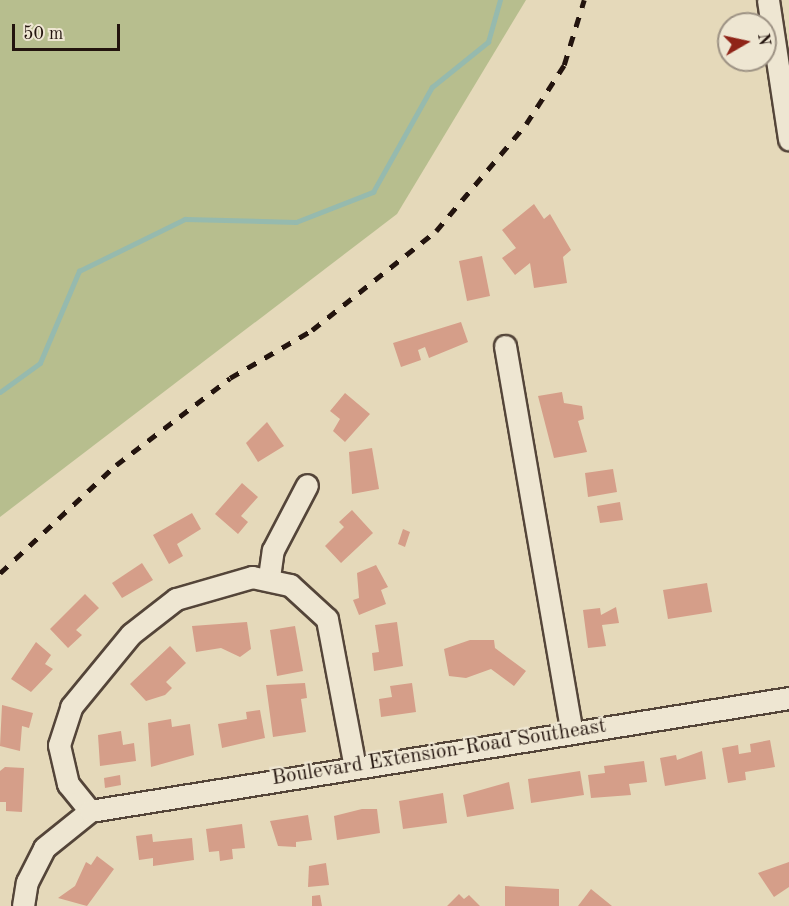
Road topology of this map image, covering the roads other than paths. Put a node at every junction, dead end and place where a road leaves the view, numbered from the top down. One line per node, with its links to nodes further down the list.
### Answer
1 (768, 0): 2 (street)
2 (789, 139)
3 (505, 346): 7 (street)
4 (307, 485): 5 (street)
5 (269, 577): 8 (street); 9 (street)
6 (789, 698): 7 (street, Boulevard Extension-Road Southeast)
7 (571, 730): 8 (street, Boulevard Extension-Road Southeast)
8 (355, 767): 9 (street, Boulevard Extension-Road Southeast)
9 (90, 811): 10 (street)
10 (23, 906)

